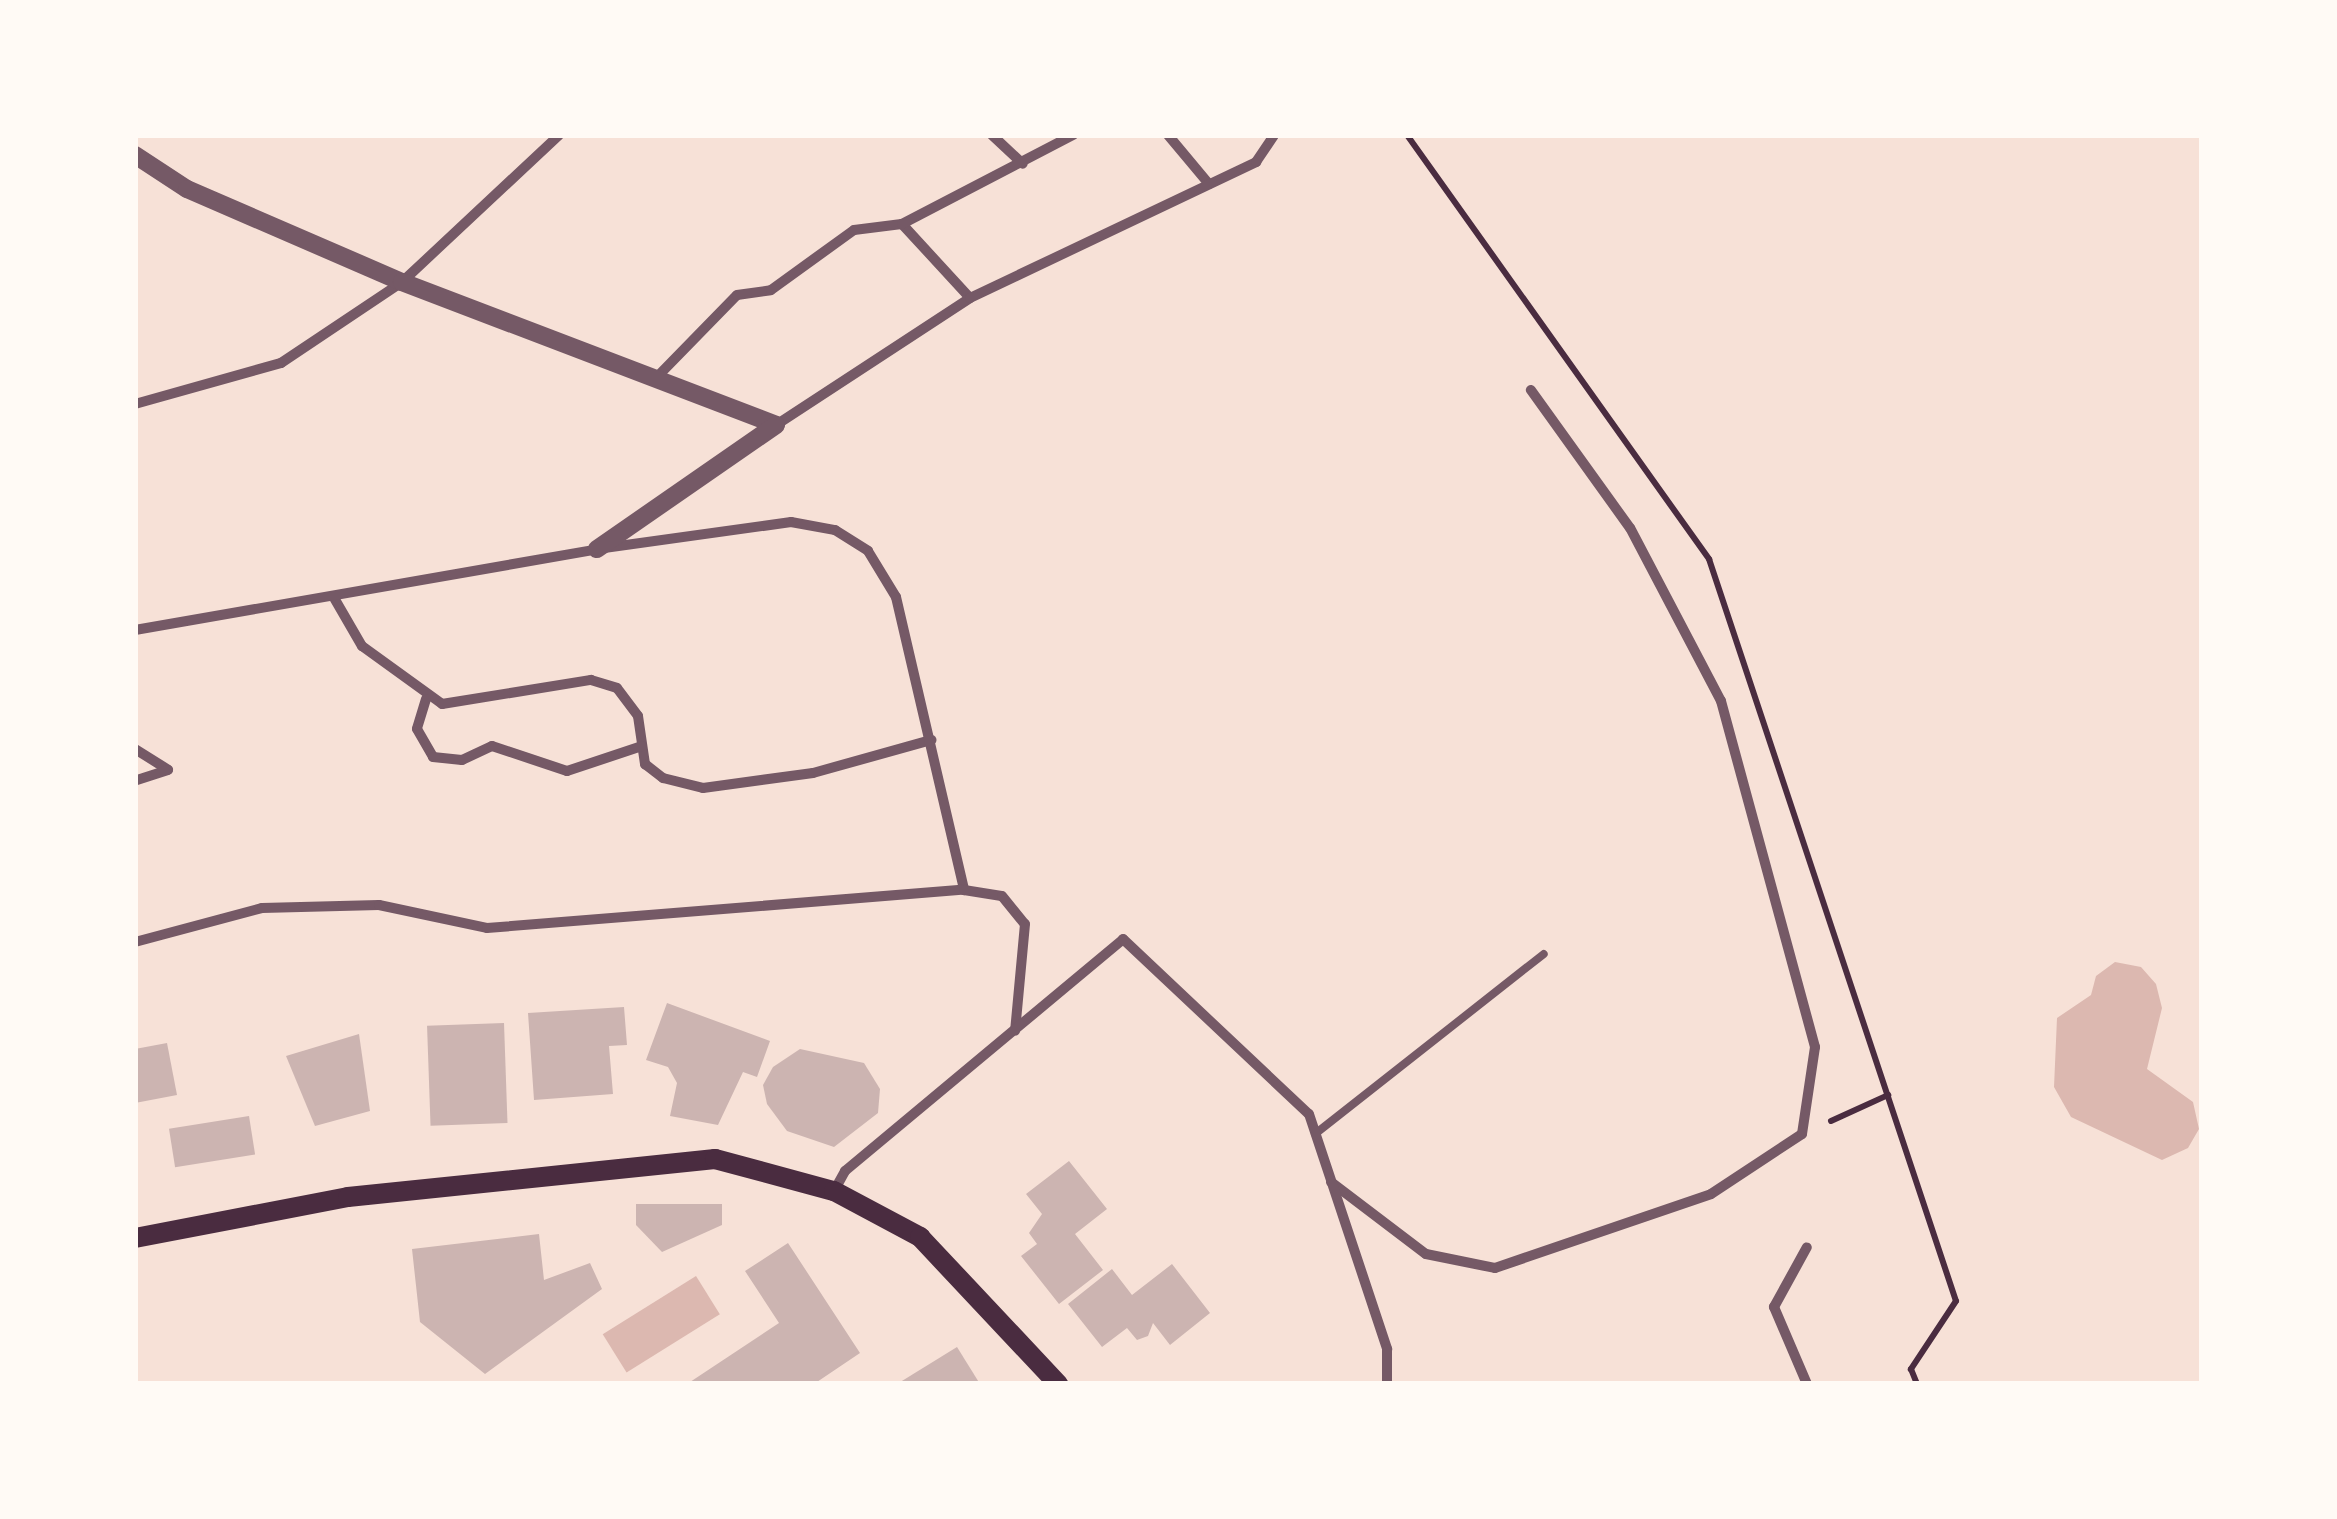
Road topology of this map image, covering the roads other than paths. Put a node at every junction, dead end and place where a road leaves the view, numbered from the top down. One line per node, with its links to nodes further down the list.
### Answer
1 (559, 135): 10 (street)
2 (992, 135): 7 (street)
3 (1073, 135): 7 (street)
4 (1168, 135): 8 (street)
5 (1274, 135): 8 (street)
6 (135, 156): 10 (street)
7 (1023, 164): 9 (street)
8 (1209, 184): 11 (street)
9 (902, 224): 11 (street); 12 (street)
10 (402, 282): 12 (street); 14 (street)
11 (970, 298): 15 (street)
12 (655, 380): 15 (street)
13 (1531, 390): 29 (street)
14 (135, 404)
15 (776, 426): 16 (street)
16 (596, 549): 17 (street); 20 (street)
17 (333, 596): 18 (street); 19 (street)
18 (135, 630)
19 (426, 698): 21 (street); 21 (street)
20 (931, 740): 21 (street); 24 (street)
21 (642, 746)
22 (135, 750): 23 (street)
23 (135, 782)
24 (964, 890): 25 (street); 27 (street)
25 (135, 942)
26 (1544, 954): 28 (lane)
27 (1015, 1031): 28 (street); 30 (street)
28 (1316, 1134): 29 (street)
29 (1332, 1182): 34 (street)
30 (834, 1191): 31 (main road); 33 (main road)
31 (135, 1238)
32 (1808, 1246): 35 (street)
33 (1058, 1384)
34 (1387, 1384)
35 (1807, 1384)

